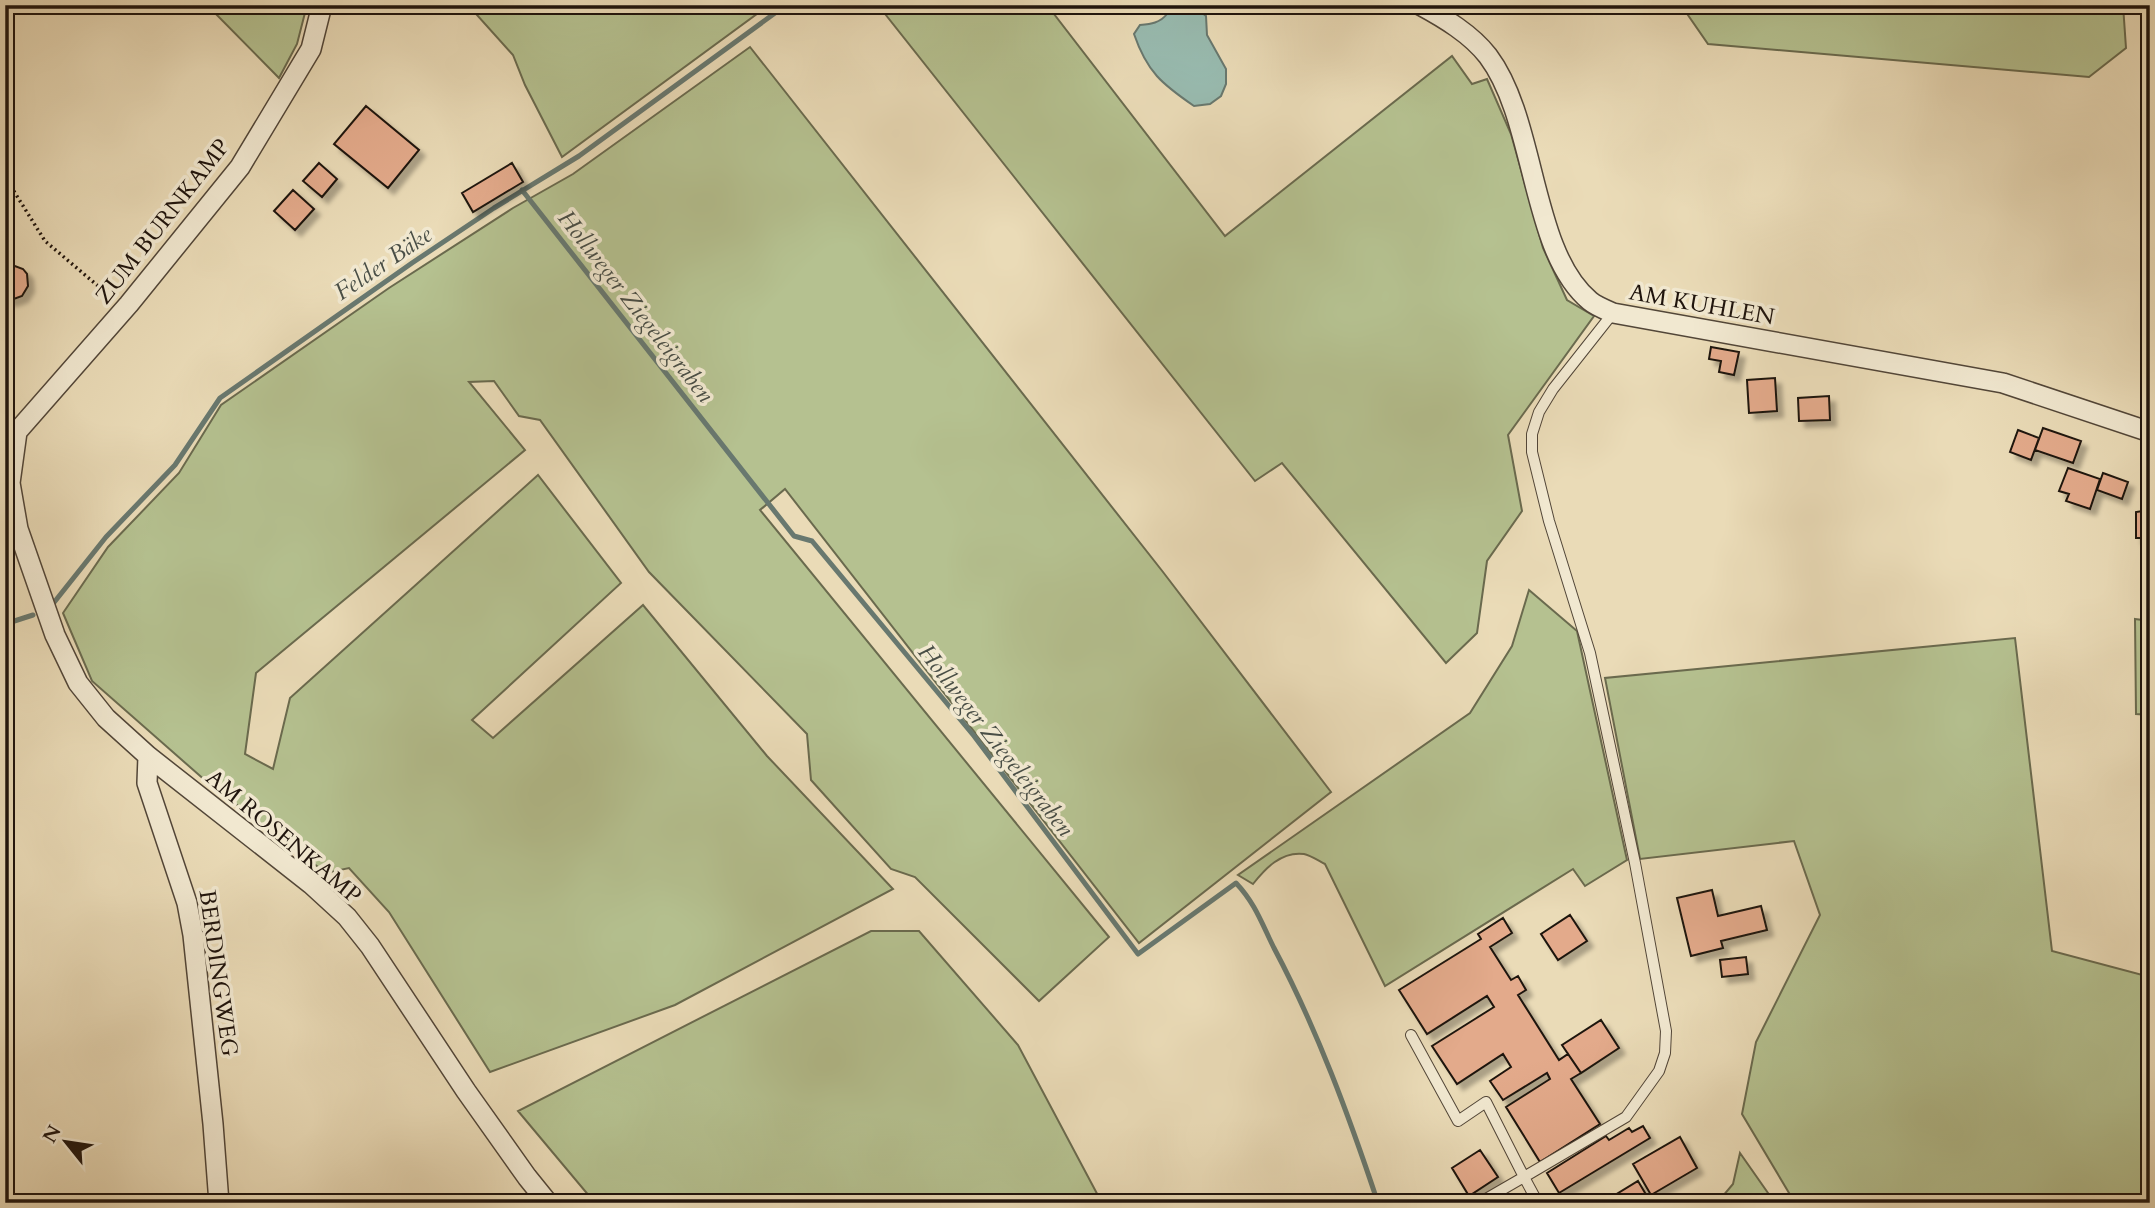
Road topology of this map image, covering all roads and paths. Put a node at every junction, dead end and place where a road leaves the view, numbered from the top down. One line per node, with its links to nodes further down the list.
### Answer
1 (322, 5): 4 (street, ZUM BURNKAMP)
2 (1420, 5): 5 (street, AM KUHLEN)
3 (5, 177): 4 (path)
4 (130, 304): 7 (street, ZUM BURNKAMP)
5 (1613, 313): 6 (street, AM KUHLEN); 11 (lane)
6 (2150, 432)
7 (11, 439): 8 (street, AM ROSENKAMP)
8 (9, 499): 9 (street, AM ROSENKAMP)
9 (148, 756): 12 (street, BERDINGWEG); 13 (street, AM ROSENKAMP)
10 (1411, 1035): 11 (lane)
11 (1524, 1177): 14 (lane); 15 (lane)
12 (219, 1203)
13 (548, 1203)
14 (1479, 1203)
15 (1538, 1203)

